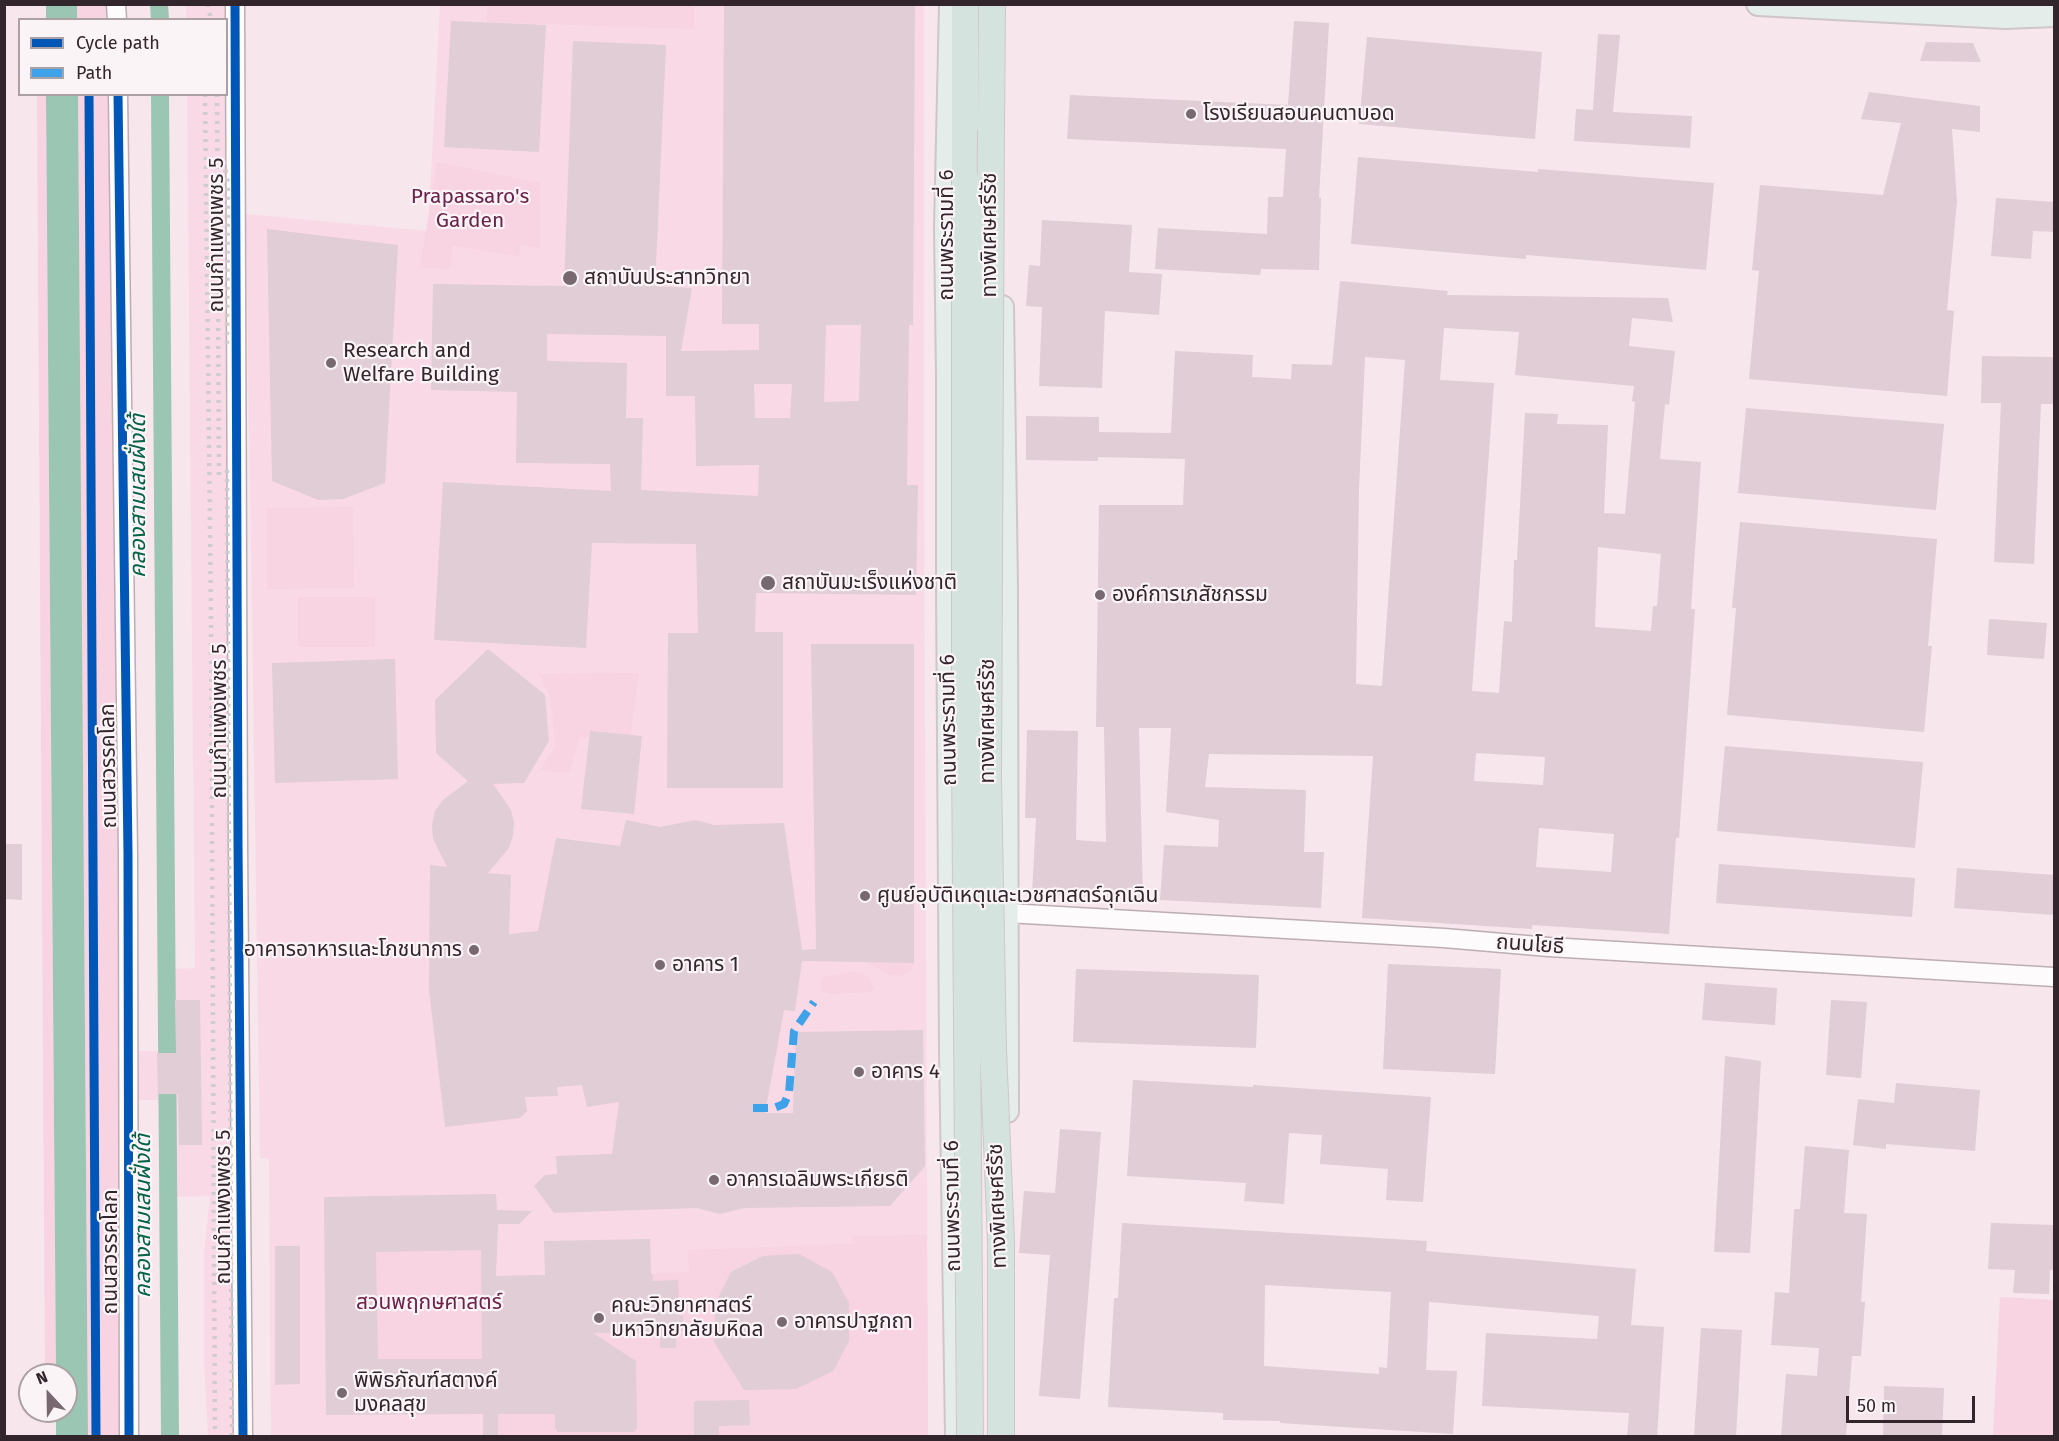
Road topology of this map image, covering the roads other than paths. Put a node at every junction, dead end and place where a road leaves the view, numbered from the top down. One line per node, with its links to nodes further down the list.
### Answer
1 (235, 4): 20 (street, ถนนกำแพงเพชร 5)
2 (951, 4): 12 (main road, ถนนพระรามที่ 6)
3 (965, 4): 22 (highway, ทางพิเศษศรีรัช, bridge)
4 (992, 4): 23 (highway, ทางพิเศษศรีรัช, bridge)
5 (998, 4): 11 (main road)
6 (1758, 4): 9 (main road)
7 (2046, 4): 8 (main road)
8 (2055, 6)
9 (2055, 15)
10 (118, 96): 19 (street, ถนนสวรรคโลก)
11 (1000, 201): 12 (main road); 14 (main road)
12 (948, 376): 13 (main road, ถนนพระรามที่ 6)
13 (948, 490): 14 (main road); 17 (main road, ถนนพระรามที่ 6)
14 (1005, 490): 15 (main road)
15 (1006, 913): 16 (street, ถนนโยธี); 18 (main road)
16 (2055, 977)
17 (957, 1412): 18 (main road); 21 (main road, ถนนพระรามที่ 6)
18 (1011, 1412): 24 (main road)
19 (129, 1437)
20 (243, 1437)
21 (957, 1437)
22 (970, 1437)
23 (1001, 1437)
24 (1011, 1437)

